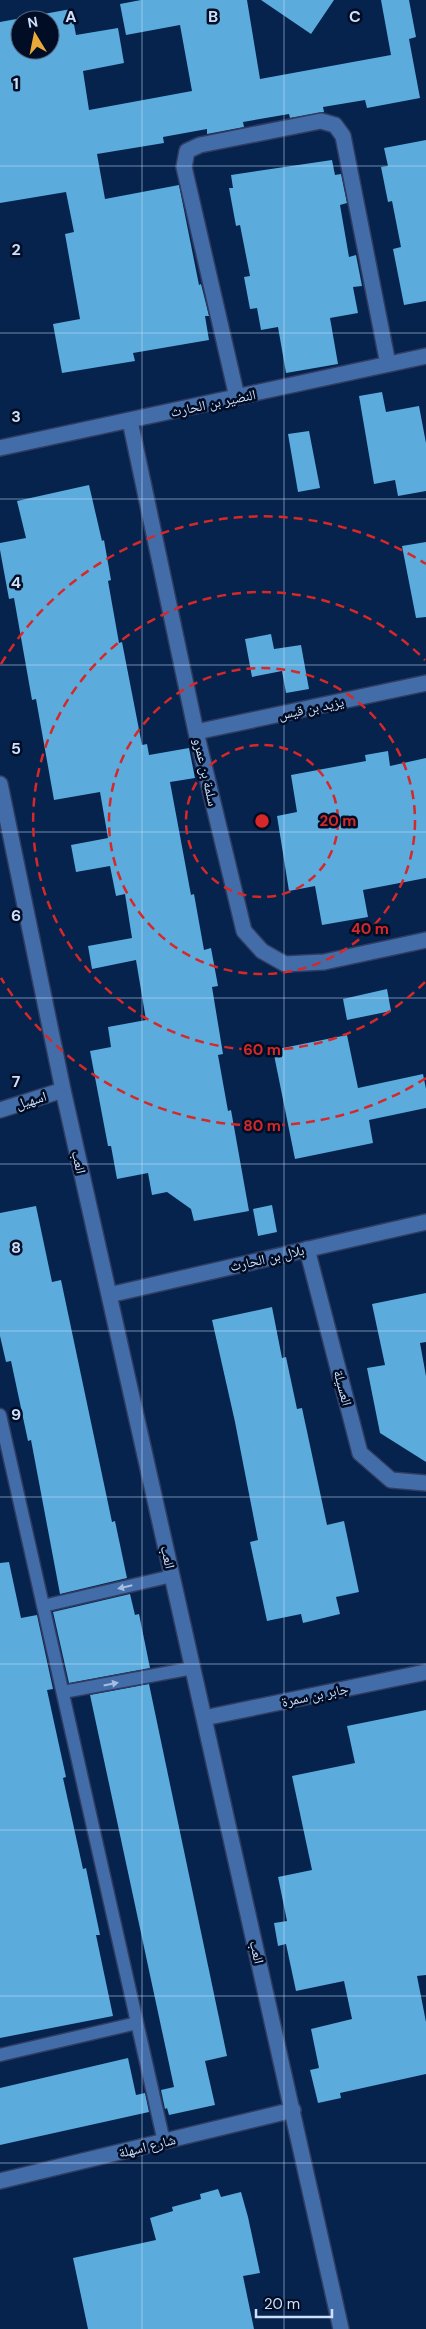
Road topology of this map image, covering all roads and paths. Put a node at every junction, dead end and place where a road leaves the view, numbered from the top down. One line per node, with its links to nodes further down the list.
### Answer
1 (426, 356): 2 (street, النضير بن الحارث)
2 (388, 364): 3 (street, النضير بن الحارث); 3 (street)
3 (238, 397): 4 (street, النضير بن الحارث)
4 (130, 421): 5 (street, النضير بن الحارث); 7 (street, سلمة بن عمرو)
5 (0, 448)
6 (426, 683): 7 (street, يزيد بن قيس)
7 (196, 732): 9 (street, سلمة بن عمرو)
8 (0, 784): 10 (street, العب)
9 (426, 940)
10 (63, 1090): 11 (street, اسهيل); 14 (street, العب)
11 (0, 1110)
12 (426, 1222): 13 (street, بلال بن الحارث)
13 (307, 1249): 14 (street, بلال بن الحارث); 16 (street, العسيلة)
14 (109, 1294): 17 (street, العب)
15 (0, 1416): 18 (lane)
16 (426, 1483)
17 (172, 1576): 18 (lane, one-way to 18); 19 (street, العب)
18 (43, 1606): 21 (lane)
19 (192, 1668): 21 (lane, one-way to 19); 22 (street, العب)
20 (426, 1672): 22 (street, جابر بن سمرة)
21 (63, 1692): 23 (lane)
22 (204, 1718): 25 (street, العب)
23 (136, 2023): 24 (lane); 26 (lane)
24 (0, 2055)
25 (293, 2110): 26 (street, شارع اسهلة); 28 (street, العب)
26 (164, 2142): 27 (street, شارع اسهلة)
27 (0, 2181)
28 (341, 2329)

